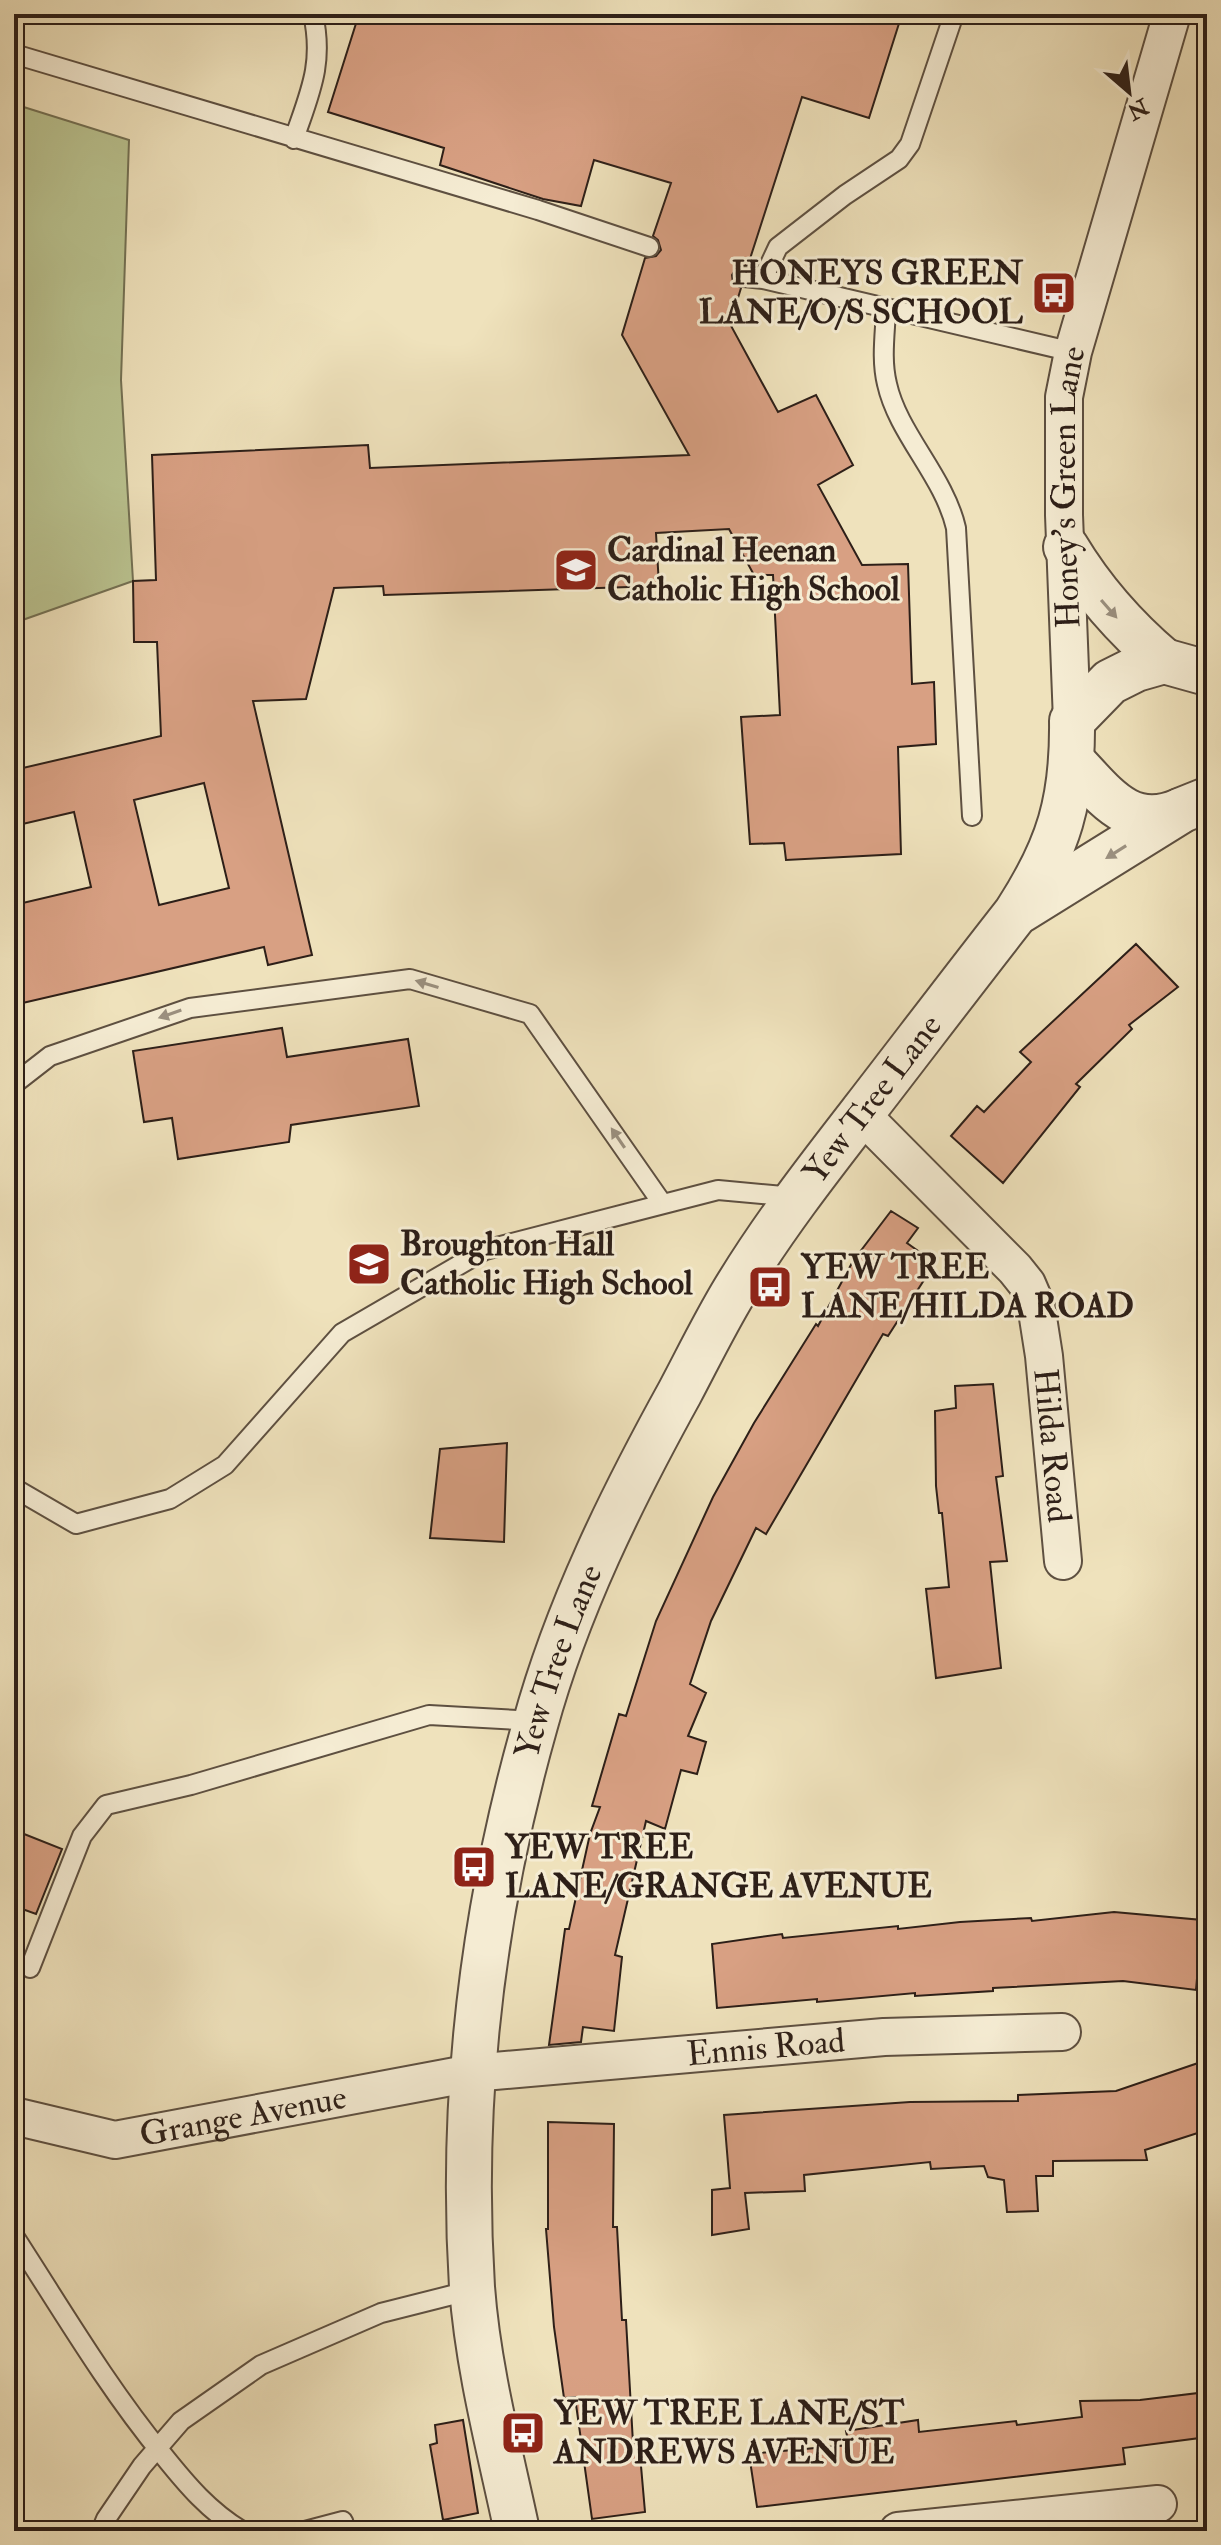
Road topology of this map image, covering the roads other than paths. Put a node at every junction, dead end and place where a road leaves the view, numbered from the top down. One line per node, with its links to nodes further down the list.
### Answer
1 (313, 14): 5 (lane)
2 (954, 14): 7 (lane)
3 (1172, 14): 8 (street, Honey's Green Lane)
4 (14, 54): 5 (lane)
5 (294, 139): 6 (lane)
6 (649, 247)
7 (886, 310): 8 (lane); 14 (lane)
8 (1073, 352): 9 (street, Honey's Green Lane)
9 (1066, 547): 10 (street, one-way to 10); 12 (street, Honey's Green Lane)
10 (1164, 661): 11 (street); 12 (street)
11 (1207, 673)
12 (1072, 741): 13 (street); 15 (street, Honey's Green Lane)
13 (1195, 805): 15 (street, one-way to 15)
14 (972, 816)
15 (1016, 913): 17 (street, Yew Tree Lane)
16 (14, 1084): 19 (lane, one-way to 16)
17 (861, 1114): 18 (street, Yew Tree Lane); 21 (street, Hilda Road)
18 (796, 1197): 19 (lane); 22 (street, Yew Tree Lane)
19 (662, 1203): 20 (lane)
20 (14, 1488)
21 (1063, 1561)
22 (536, 1721): 23 (lane); 25 (street, Yew Tree Lane)
23 (30, 1968)
24 (1062, 2032): 25 (street, Ennis Road)
25 (472, 2073): 26 (street, Grange Avenue); 28 (street, Yew Tree Lane)
26 (14, 2116)
27 (14, 2236): 29 (lane)
28 (472, 2290): 29 (lane); 35 (street, Yew Tree Lane)
29 (156, 2447): 31 (lane); 32 (lane)
30 (1158, 2504): 36 (street)
31 (101, 2531)
32 (242, 2531)
33 (305, 2531): 34 (lane)
34 (346, 2531)
35 (517, 2531)
36 (898, 2531)

